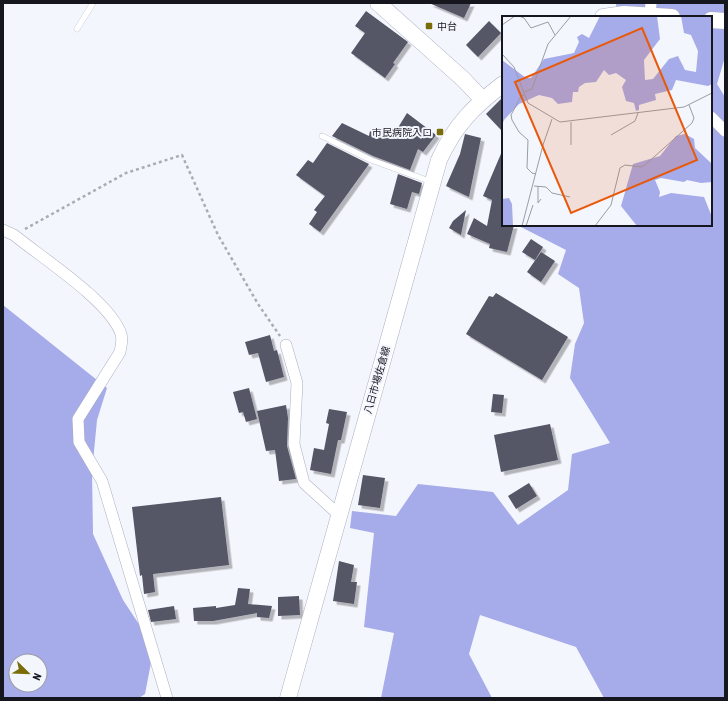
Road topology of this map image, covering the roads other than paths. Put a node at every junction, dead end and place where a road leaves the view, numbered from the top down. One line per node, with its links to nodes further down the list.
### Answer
1 (93, 3): 8 (lane)
2 (378, 3): 10 (main road)
3 (650, 9): 4 (main road); 5 (main road)
4 (610, 16)
5 (666, 16)
6 (712, 20): 7 (main road)
7 (725, 21)
8 (78, 29)
9 (502, 85): 10 (main road, 八日市場佐倉線)
10 (482, 100): 14 (main road, 八日市場佐倉線)
11 (712, 118): 12 (street)
12 (725, 131)
13 (322, 136): 14 (lane)
14 (432, 182): 17 (main road, 八日市場佐倉線)
15 (3, 230): 18 (street)
16 (286, 345): 17 (street)
17 (339, 515): 19 (main road, 八日市場佐倉線)
18 (167, 698)
19 (288, 698)

